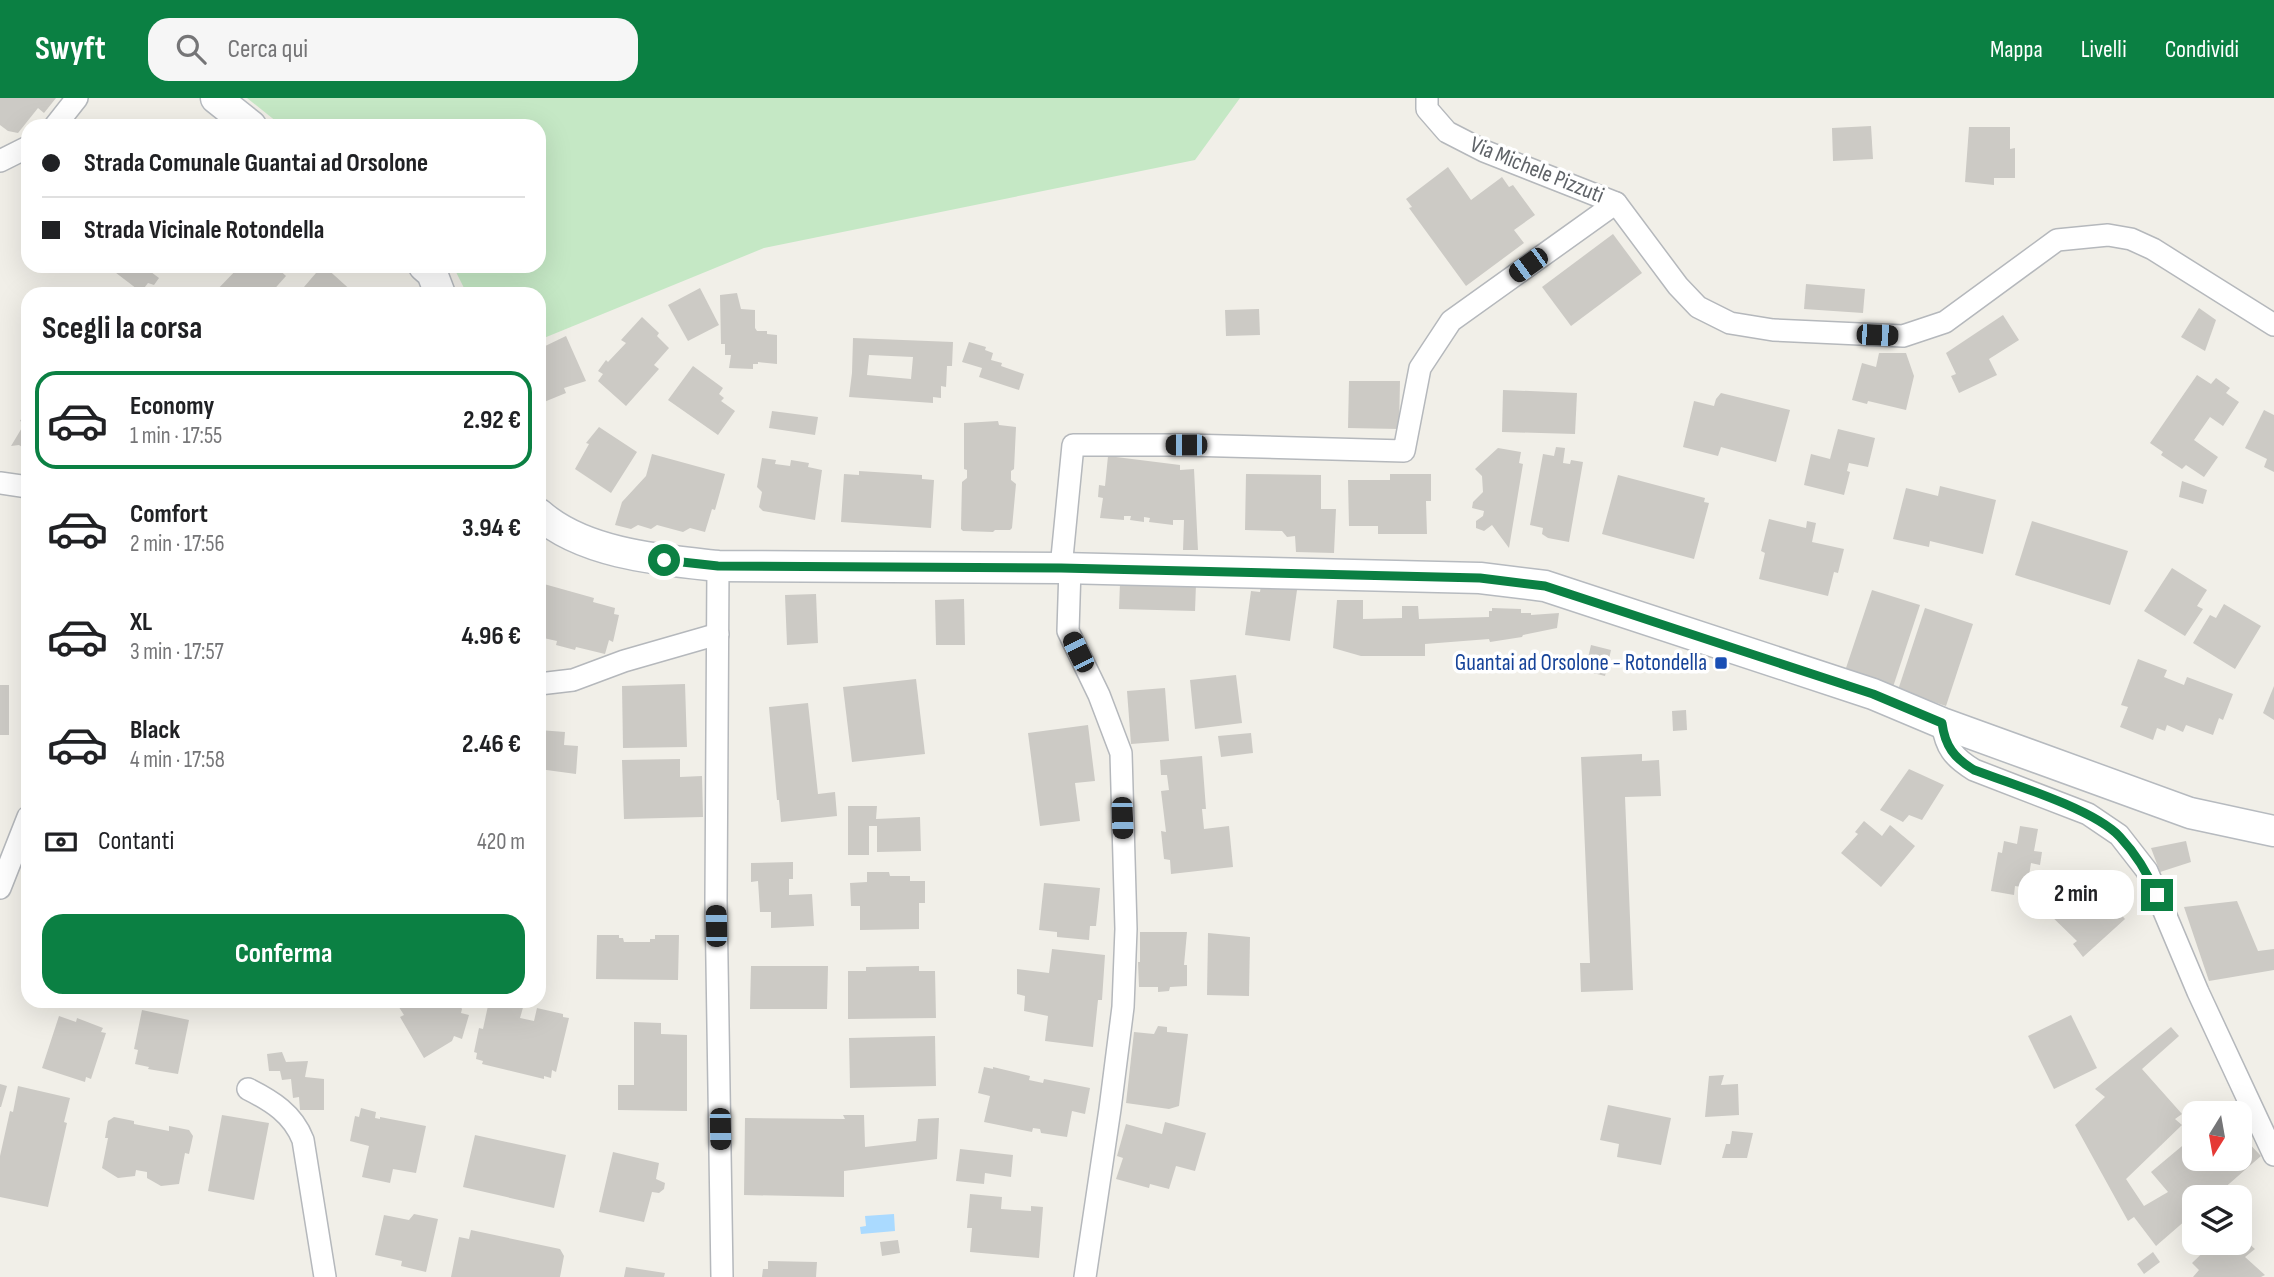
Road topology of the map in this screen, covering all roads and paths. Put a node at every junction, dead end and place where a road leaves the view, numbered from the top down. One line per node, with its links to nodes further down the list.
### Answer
1 (77, 98): 4 (street)
2 (216, 98): 5 (street)
3 (1427, 98): 8 (street, Via Michele Pizzuti)
4 (60, 119)
5 (242, 119)
6 (21, 150): 7 (street)
7 (0, 161)
8 (1616, 203): 9 (street, Via Michele Pizzuti); 14 (street)
9 (2274, 325)
10 (0, 483): 11 (street)
11 (21, 486)
12 (546, 521): 13 (street)
13 (718, 566): 14 (street); 15 (street)
14 (1066, 568): 19 (street); 27 (street)
15 (718, 634): 17 (street); 26 (street)
16 (546, 672): 17 (street)
17 (573, 680): 18 (street)
18 (546, 683)
19 (1942, 723): 20 (street); 24 (street)
20 (2274, 831)
21 (21, 835): 22 (street)
22 (0, 888)
23 (248, 1089): 25 (street)
24 (2274, 1155)
25 (325, 1277)
26 (722, 1277)
27 (1085, 1277)

